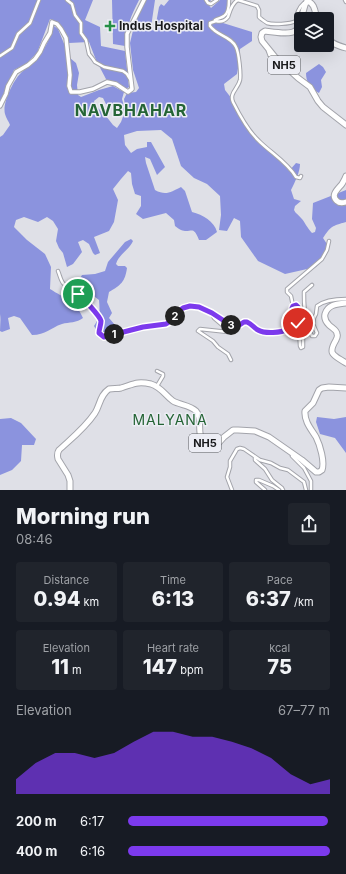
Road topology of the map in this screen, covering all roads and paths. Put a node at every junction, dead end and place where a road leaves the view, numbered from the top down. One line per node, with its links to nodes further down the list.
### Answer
1 (38, 0): 15 (street)
2 (67, 0): 17 (street)
3 (144, 0): 17 (main road)
4 (206, 0): 5 (street)
5 (217, 0)
6 (229, 0): 10 (street)
7 (305, 2): 8 (highway, NH5); 9 (highway); 10 (street)
8 (303, 12)
9 (315, 12)
10 (216, 21): 20 (street)
11 (294, 32): 13 (highway, NH5)
12 (334, 44): 14 (highway)
13 (268, 48): 16 (street); 19 (highway, NH5)
14 (346, 48)
15 (0, 56)
16 (284, 70)
17 (130, 80): 18 (main road)
18 (0, 106)
19 (346, 125)
20 (301, 176)
21 (346, 176): 22 (highway)
22 (346, 202)
23 (329, 242): 28 (street)
24 (58, 271): 29 (street)
25 (312, 285): 30 (street)
26 (346, 299): 30 (street)
27 (346, 303): 32 (highway)
28 (293, 306): 29 (street); 30 (street)
29 (212, 313): 31 (street)
30 (305, 316)
31 (231, 360)
32 (346, 363)
33 (157, 371): 34 (street)
34 (157, 386): 36 (highway, NH5); 39 (highway)
35 (346, 388): 36 (highway, NH5)
36 (286, 449): 38 (street)
37 (255, 457): 40 (street); 43 (street); 44 (street)
38 (310, 489)
39 (70, 490)
40 (232, 490)
41 (266, 490): 42 (street)
42 (279, 490)
43 (283, 490)
44 (306, 490)

